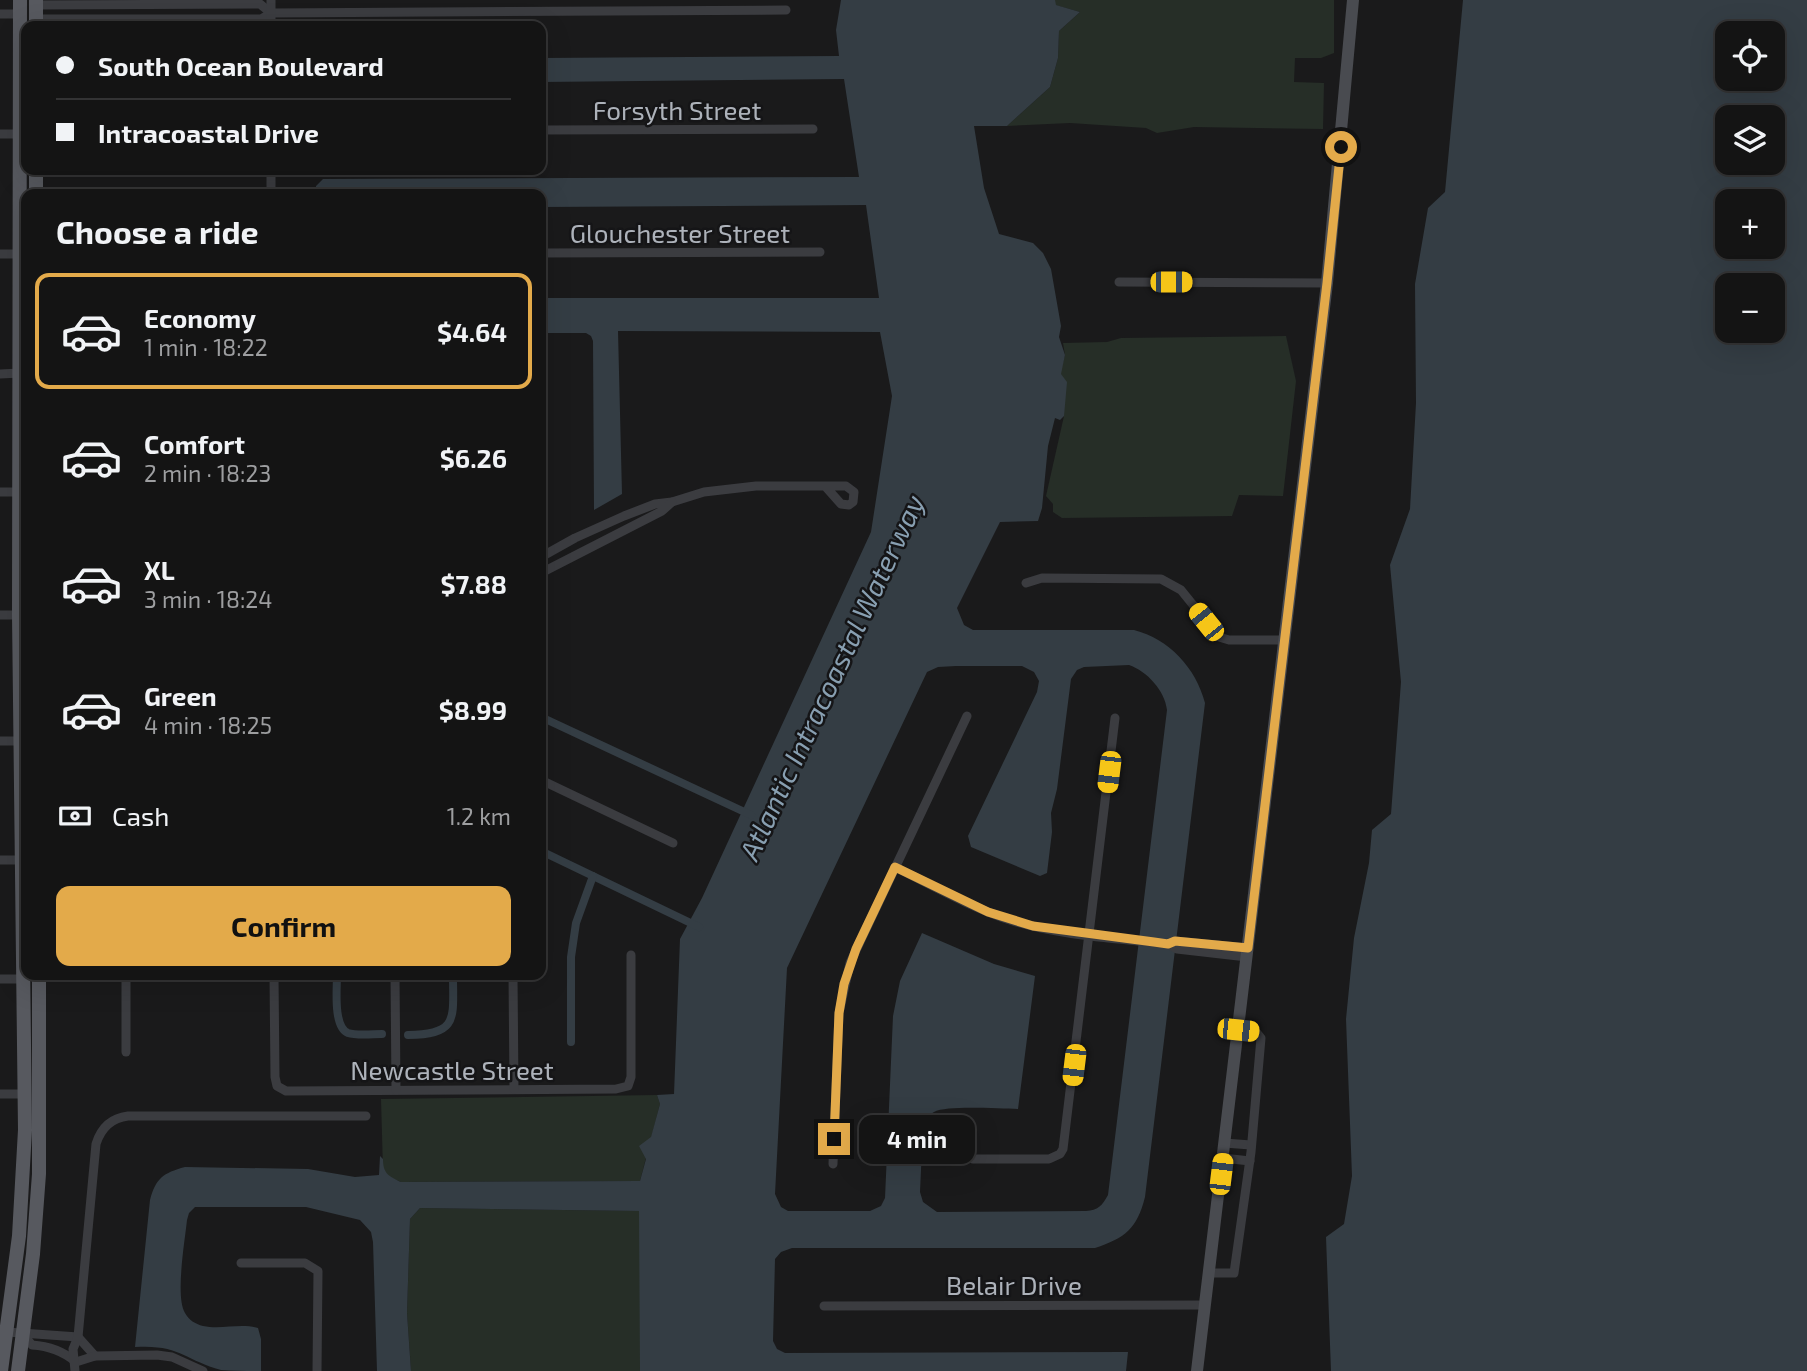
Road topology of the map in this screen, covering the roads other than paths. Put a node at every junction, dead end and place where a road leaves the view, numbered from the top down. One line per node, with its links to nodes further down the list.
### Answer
1 (271, 0): 5 (street)
2 (1353, 0): 19 (main road)
3 (786, 10): 5 (street)
4 (30, 11): 5 (street); 5 (street); 6 (street)
5 (271, 13): 7 (street)
6 (0, 14)
7 (271, 21)
8 (21, 122): 12 (main road)
9 (546, 130): 10 (street, Forsyth Street)
10 (813, 130)
11 (0, 134): 12 (street)
12 (20, 134): 13 (main road)
13 (21, 233)
14 (820, 252): 16 (street, Glouchester Street)
15 (21, 253): 17 (street)
16 (546, 253)
17 (0, 254)
18 (1119, 282): 19 (street)
19 (1327, 283): 33 (main road)
20 (21, 343): 21 (main road)
21 (20, 373): 22 (street); 25 (main road)
22 (0, 374)
23 (825, 486): 26 (street)
24 (0, 492): 25 (street)
25 (20, 492): 27 (main road)
26 (672, 502): 28 (street); 29 (street)
27 (21, 523)
28 (546, 554)
29 (546, 570)
30 (1026, 583): 33 (street)
31 (0, 615): 32 (street)
32 (21, 615)
33 (1285, 640): 46 (main road)
34 (21, 710): 38 (main road)
35 (967, 716): 44 (street)
36 (1115, 718): 45 (street)
37 (0, 741): 38 (street)
38 (20, 741): 39 (main road)
39 (21, 764)
40 (546, 782): 41 (street)
41 (673, 843)
42 (0, 860): 43 (street)
43 (21, 862)
44 (895, 867): 45 (street); 71 (street)
45 (1089, 935): 46 (street); 69 (street)
46 (1247, 953): 56 (main road)
47 (631, 955): 59 (street, Newcastle Street)
48 (0, 979): 49 (street)
49 (21, 979)
50 (23, 980): 58 (main road)
51 (39, 980): 63 (main road)
52 (126, 980): 57 (street)
53 (274, 980): 60 (street, Newcastle Street)
54 (395, 980): 60 (street)
55 (513, 980): 59 (street)
56 (1238, 1030): 66 (main road); 67 (street)
57 (126, 1052)
58 (24, 1061): 62 (main road); 63 (main road)
59 (514, 1089): 60 (street, Newcastle Street)
60 (396, 1090)
61 (0, 1094): 62 (street)
62 (24, 1094): 65 (main road); 76 (main road)
63 (40, 1095): 65 (main road)
64 (366, 1116): 78 (street)
65 (40, 1128): 77 (main road)
66 (1224, 1143): 67 (street); 68 (main road)
67 (1251, 1144): 70 (street)
68 (1223, 1158): 70 (street); 73 (main road)
69 (973, 1159)
70 (1250, 1161): 73 (street)
71 (833, 1164)
72 (241, 1263): 84 (street)
73 (1209, 1273): 74 (main road)
74 (1205, 1305): 75 (street, Belair Drive); 85 (main road)
75 (824, 1306)
76 (7, 1332): 77 (street); 81 (main road)
77 (23, 1334): 78 (street); 80 (street); 82 (main road)
78 (78, 1337): 79 (street); 80 (street)
79 (95, 1356): 80 (street); 83 (street)
80 (76, 1367)
81 (1, 1371)
82 (18, 1371)
83 (203, 1371)
84 (317, 1371)
85 (1197, 1371)

